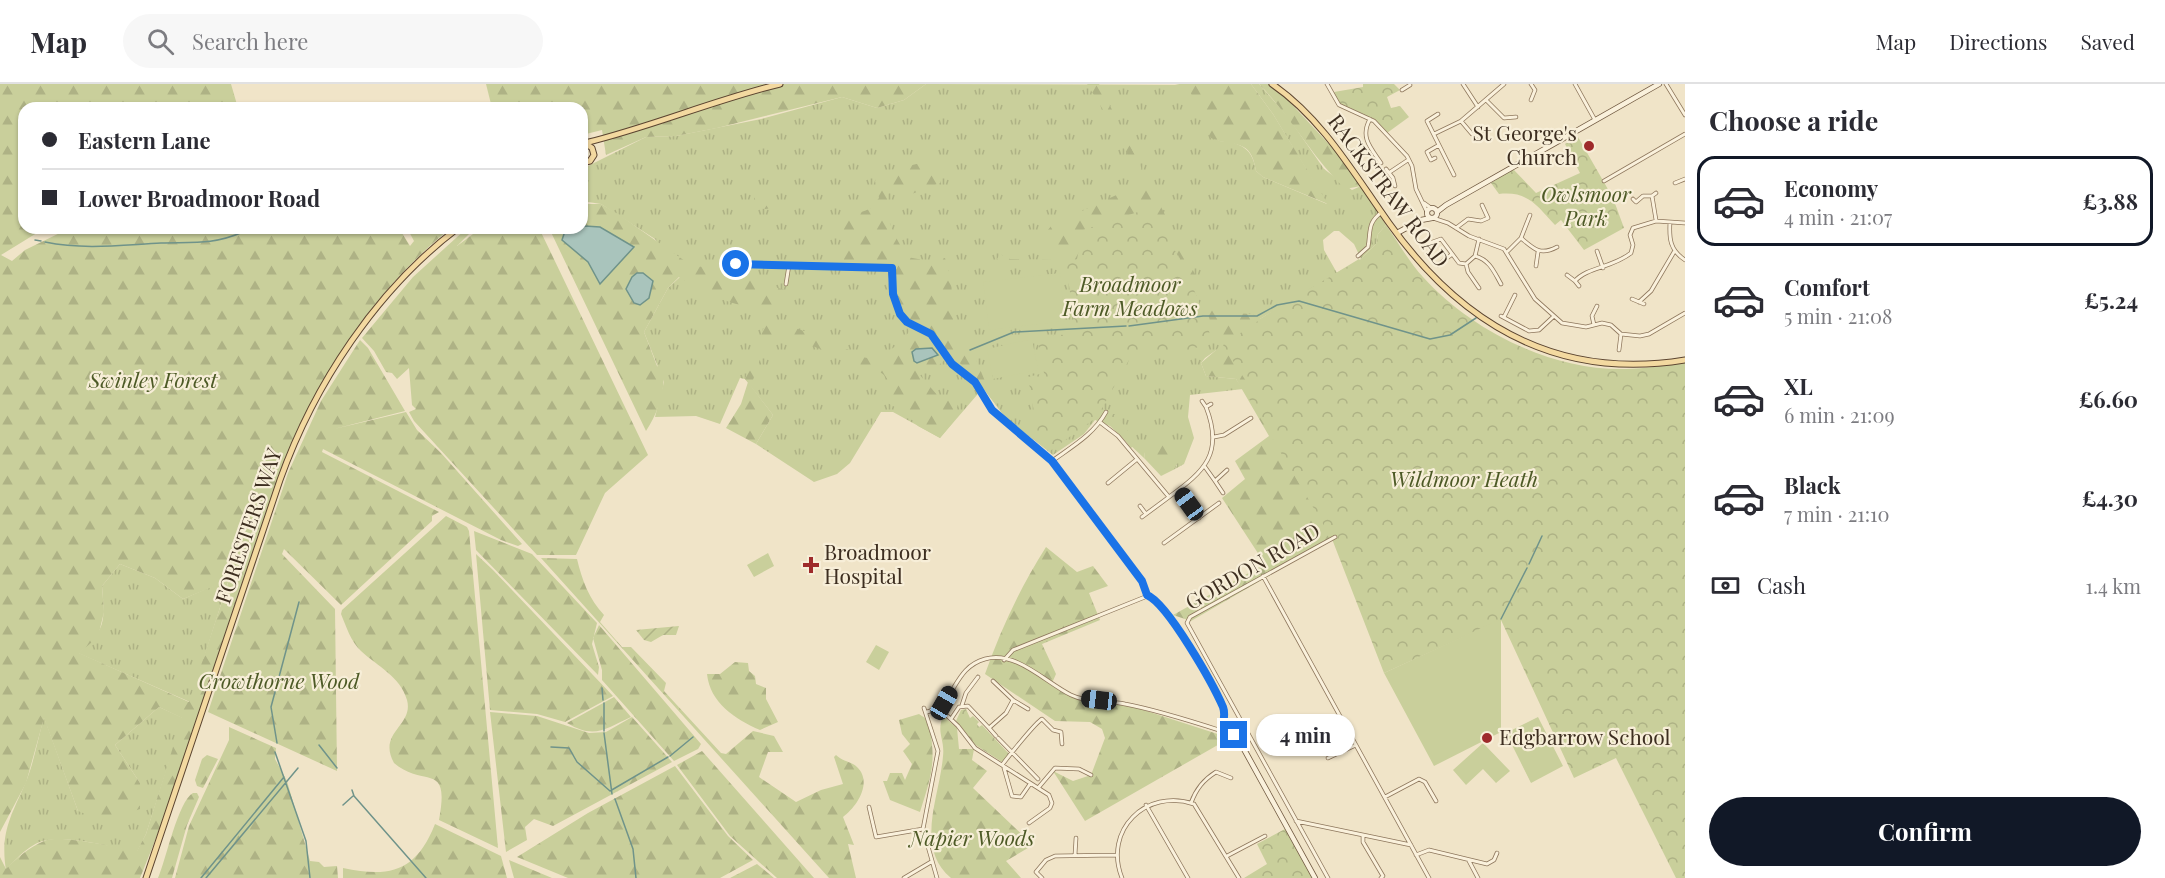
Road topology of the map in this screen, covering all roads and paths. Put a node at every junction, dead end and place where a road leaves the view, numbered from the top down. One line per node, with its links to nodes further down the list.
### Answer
1 (780, 84): 24 (main road)
2 (1272, 84): 42 (main road, RACKSTRAW ROAD)
3 (1327, 84): 18 (street)
4 (1463, 84): 14 (street)
5 (1504, 84): 12 (street)
6 (1531, 84): 13 (street)
7 (1575, 84): 19 (street)
8 (1659, 84): 19 (street)
9 (1666, 84): 16 (street)
10 (1410, 86): 11 (street)
11 (1402, 90)
12 (1486, 100): 14 (street); 17 (street)
13 (1531, 100)
14 (1478, 106): 20 (street)
15 (1438, 114): 23 (street)
16 (1685, 115)
17 (1516, 117)
18 (1370, 119): 30 (street); 32 (street)
19 (1596, 120): 43 (street)
20 (1461, 121): 21 (street); 23 (street)
21 (1484, 134)
22 (1685, 134): 37 (street)
23 (1434, 135): 26 (street)
24 (605, 140): 25 (main road); 28 (main road)
25 (588, 142)
26 (1439, 145): 29 (street); 35 (street)
27 (588, 146): 28 (main road)
28 (594, 151): 31 (main road)
29 (1435, 158)
30 (1409, 159): 34 (street); 43 (street)
31 (588, 161)
32 (1381, 162)
33 (1386, 169): 34 (street)
34 (1390, 172): 39 (street)
35 (1454, 175)
36 (1685, 178): 38 (street)
37 (1604, 181)
38 (1675, 183)
39 (1395, 186)
40 (1633, 199): 45 (street)
41 (1482, 206): 48 (street)
42 (1382, 212): 49 (main road, RACKSTRAW ROAD); 60 (street)
43 (1432, 213): 48 (street); 49 (street)
44 (1530, 215): 51 (street)
45 (1656, 221): 46 (street); 68 (street)
46 (1670, 222): 47 (street); 58 (street)
47 (1685, 223)
48 (1456, 228): 52 (street)
49 (1397, 233): 85 (main road, RACKSTRAW ROAD)
50 (451, 234): 154 (main road, FORESTERS WAY)
51 (1521, 238): 56 (street); 57 (street)
52 (1479, 239): 56 (street); 61 (street)
53 (1427, 244): 59 (street)
54 (1557, 247): 57 (street)
55 (1597, 251): 68 (street)
56 (1507, 252): 81 (street)
57 (1538, 252): 67 (street)
58 (1674, 252): 62 (street); 77 (street)
59 (1451, 255): 64 (street); 66 (street)
60 (1358, 256)
61 (1475, 256): 64 (street); 72 (street)
62 (1685, 260)
63 (724, 264): 65 (street)
64 (1466, 264): 74 (street)
65 (789, 265): 71 (street); 94 (street)
66 (1438, 265)
67 (1536, 266)
68 (1603, 268): 70 (street)
69 (1568, 275): 70 (street)
70 (1575, 281): 73 (street)
71 (786, 284)
72 (1501, 284)
73 (1579, 286)
74 (1479, 288)
75 (1515, 296): 81 (street)
76 (1632, 299): 77 (street)
77 (1639, 302): 78 (street)
78 (1644, 304)
79 (1598, 306): 82 (street)
80 (1685, 313): 83 (street)
81 (1553, 317): 82 (street)
82 (1594, 325): 83 (street)
83 (1622, 334): 84 (street)
84 (1619, 350)
85 (1685, 360)
86 (1202, 401): 88 (street)
87 (1211, 404): 88 (street)
88 (1206, 406): 92 (street)
89 (1106, 412): 91 (street)
90 (1251, 418): 92 (street)
91 (1101, 423): 93 (street); 94 (street)
92 (1214, 437): 95 (street)
93 (1136, 460): 97 (street); 103 (street)
94 (1052, 461): 110 (street)
95 (1205, 467): 98 (street); 101 (street)
96 (1227, 470): 98 (street)
97 (1114, 478): 99 (street); 100 (street)
98 (1215, 482): 102 (street)
99 (1108, 483)
100 (1116, 483)
101 (1179, 490): 103 (street); 106 (street)
102 (1223, 493)
103 (1169, 497): 105 (street)
104 (1219, 503): 106 (street)
105 (1140, 506)
106 (1199, 518): 108 (street)
107 (1335, 537): 109 (street, GORDON ROAD)
108 (1164, 543)
109 (1263, 576): 124 (street); 138 (street, GORDON ROAD)
110 (1147, 595): 111 (street); 122 (street)
111 (1004, 660): 117 (street); 122 (street)
112 (978, 677): 115 (street)
113 (993, 681): 114 (street)
114 (1012, 700): 118 (street); 121 (street)
115 (962, 705): 120 (street); 121 (street)
116 (924, 708): 119 (street)
117 (939, 708): 119 (street); 120 (street)
118 (1028, 709)
119 (927, 712): 140 (street)
120 (951, 720): 127 (street)
121 (989, 728): 125 (street)
122 (1222, 731): 161 (street)
123 (1062, 744): 125 (street)
124 (1356, 745): 126 (street); 133 (street)
125 (1012, 753): 127 (street); 130 (street)
126 (1328, 758)
127 (1003, 766): 131 (street); 131 (street)
128 (1091, 775): 132 (street)
129 (1231, 778): 135 (street)
130 (1038, 779)
131 (1030, 784): 132 (street)
132 (1038, 788): 139 (street)
133 (1385, 797): 134 (street); 144 (street)
134 (1436, 801)
135 (1193, 804): 136 (street); 149 (street)
136 (1146, 805): 147 (street); 159 (street)
137 (869, 807): 140 (street)
138 (1296, 821): 142 (street); 162 (street)
139 (1029, 823)
140 (923, 829): 151 (street)
141 (1265, 836): 149 (street)
142 (1363, 836): 144 (street); 163 (street)
143 (1076, 838): 146 (street)
144 (1411, 845): 148 (street)
145 (1497, 853): 150 (street)
146 (1075, 855): 147 (street); 153 (street)
147 (1116, 855): 158 (street)
148 (1416, 855): 150 (street); 164 (street)
149 (1226, 856): 160 (street)
150 (1468, 860): 165 (street)
151 (931, 862): 155 (street); 156 (street)
152 (1031, 868): 153 (street)
153 (1036, 872): 157 (street)
154 (146, 878)
155 (904, 878)
156 (937, 878)
157 (1042, 878)
158 (1122, 878)
159 (1188, 878)
160 (1239, 878)
161 (1315, 878)
162 (1328, 878)
163 (1382, 878)
164 (1429, 878)
165 (1478, 878)

